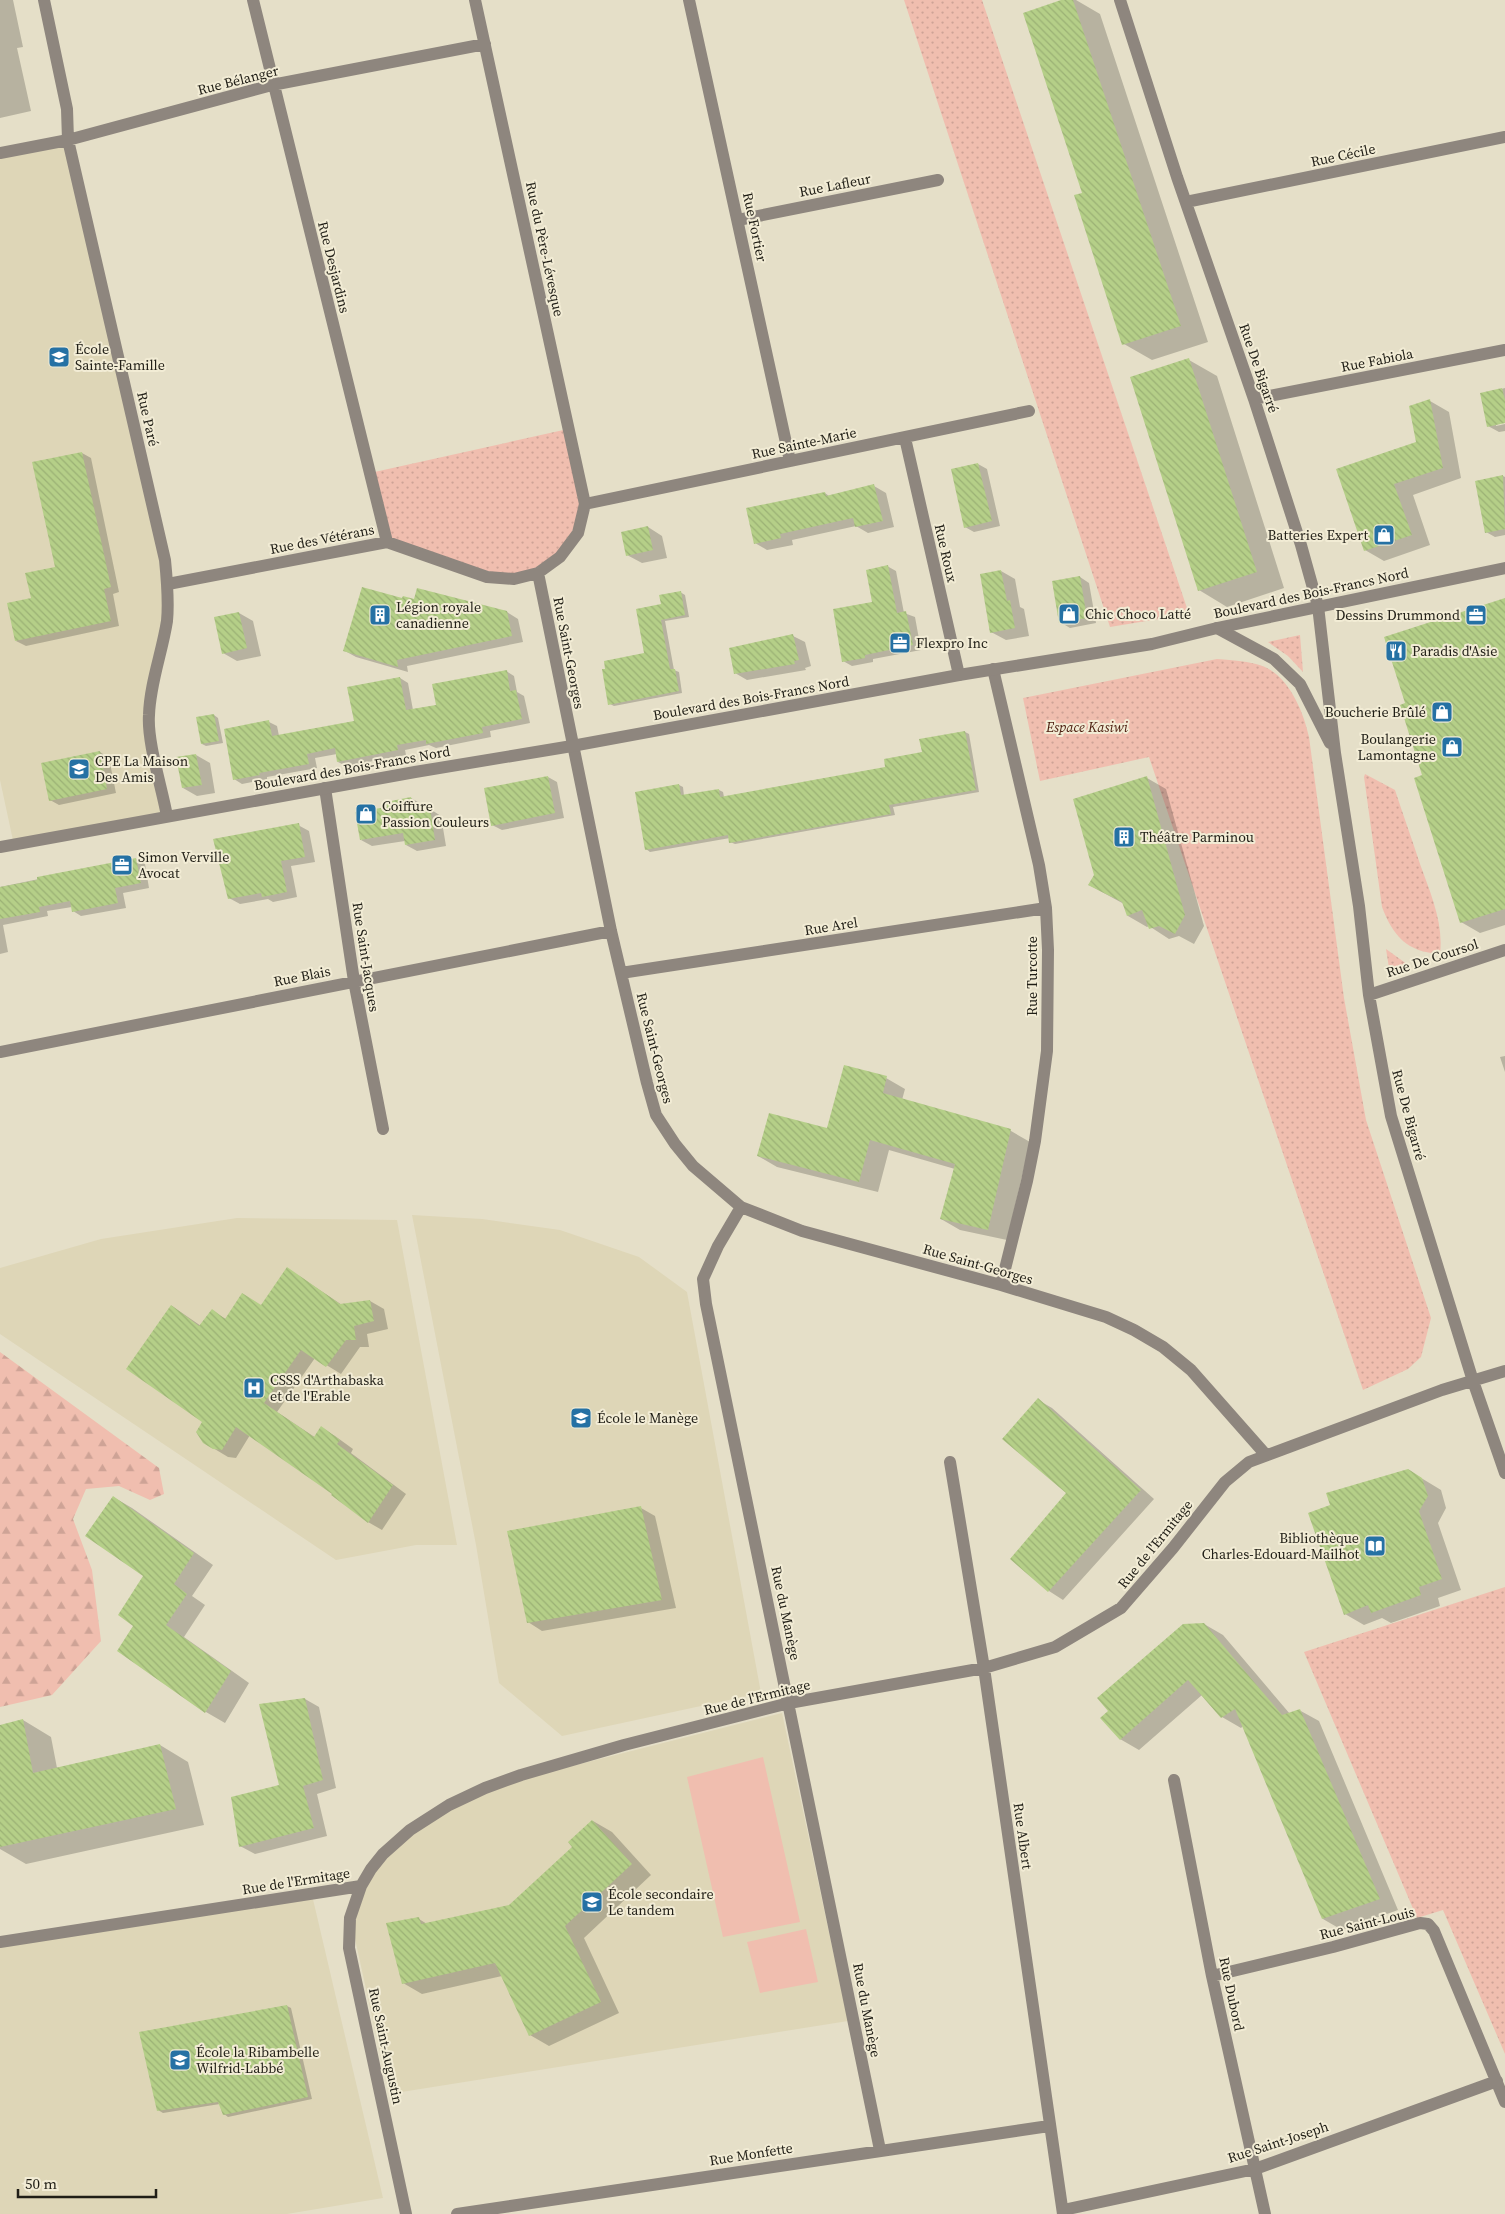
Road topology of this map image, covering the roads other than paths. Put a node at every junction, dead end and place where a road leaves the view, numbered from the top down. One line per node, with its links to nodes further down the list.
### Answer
1 (44, 0): 9 (street, Rue Paré)
2 (253, 0): 7 (street, Rue Desjardins)
3 (475, 0): 6 (street, Rue du Père-Lévesque)
4 (689, 0): 13 (street, Rue Fortier)
5 (1120, 0): 12 (street, Rue De Bigarré)
6 (485, 44): 7 (street, Rue Bélanger); 19 (street, Rue du Père-Lévesque)
7 (272, 85): 9 (street, Rue Bélanger); 20 (street, Rue Desjardins)
8 (1505, 137): 12 (street, Rue Cécile)
9 (68, 140): 10 (street, Rue Bélanger); 23 (street, Rue Paré)
10 (0, 154)
11 (938, 180): 13 (street, Rue Lafleur)
12 (1186, 202): 15 (street, Rue De Bigarré)
13 (738, 220): 18 (street, Rue Fortier)
14 (1505, 350): 15 (street, Rue Fabiola)
15 (1254, 399): 24 (street, Rue De Bigarré)
16 (1029, 411): 17 (street, Rue Sainte-Marie)
17 (905, 438): 18 (street, Rue Sainte-Marie); 27 (street, Rue Roux)
18 (790, 461): 19 (street, Rue Sainte-Marie)
19 (585, 504): 22 (street)
20 (387, 542): 22 (street, Rue des Vétérans); 23 (street, Rue des Vétérans)
21 (1505, 568): 24 (street, Boulevard des Bois-Francs Nord)
22 (538, 574): 28 (street, Rue Saint-Georges)
23 (168, 584): 31 (street, Rue Paré)
24 (1318, 606): 25 (street, Boulevard des Bois-Francs Nord); 29 (street, Rue De Bigarré)
25 (1217, 628): 26 (street, Boulevard des Bois-Francs Nord); 29 (street, Rue De Bigarré)
26 (993, 670): 27 (street, Boulevard des Bois-Francs Nord); 33 (street, Rue Turcotte)
27 (958, 675): 28 (street, Boulevard des Bois-Francs Nord)
28 (572, 746): 30 (street, Boulevard des Bois-Francs Nord); 34 (street, Rue Saint-Georges)
29 (1335, 754): 38 (street, Rue De Bigarré)
30 (325, 788): 31 (street, Boulevard des Bois-Francs Nord); 37 (street, Rue Saint-Jacques)
31 (168, 816): 32 (street, Boulevard des Bois-Francs Nord)
32 (0, 847)
33 (1046, 908): 36 (street, Rue Arel); 42 (street, Rue Turcotte)
34 (611, 932): 36 (street, Rue Saint-Georges); 37 (street, Rue Blais)
35 (1505, 950): 38 (street, Rue De Coursol)
36 (621, 973): 41 (street, Rue Saint-Georges)
37 (354, 981): 39 (street, Rue Blais); 40 (street, Rue Saint-Jacques)
38 (1369, 994): 44 (street, Rue De Bigarré)
39 (0, 1052)
40 (384, 1129)
41 (741, 1207): 42 (street, Rue Saint-Georges); 49 (street, Rue du Manège)
42 (1001, 1284): 45 (street, Rue Saint-Georges)
43 (1505, 1371): 44 (street, Rue de l'Ermitage)
44 (1473, 1381): 45 (street, Rue de l'Ermitage); 47 (street, Rue De Bigarré)
45 (1266, 1455): 48 (street, Rue de l'Ermitage)
46 (950, 1462): 48 (street, Rue Albert)
47 (1505, 1473)
48 (984, 1668): 49 (street, Rue de l'Ermitage); 56 (street, Rue Albert)
49 (789, 1703): 51 (street, Rue de l'Ermitage); 57 (street, Rue du Manège)
50 (1174, 1780): 53 (street, Rue Dubord)
51 (361, 1886): 52 (street, Rue de l'Ermitage); 60 (street, Rue Saint-Augustin)
52 (0, 1942)
53 (1212, 1976): 54 (street, Rue Saint-Louis); 58 (street, Rue Dubord)
54 (1497, 2081): 55 (street, Rue Saint-Louis); 58 (street, Rue Saint-Joseph)
55 (1505, 2102)
56 (1050, 2126): 57 (street, Rue Monfette); 59 (street, Rue Albert)
57 (880, 2150): 61 (street, Rue Monfette)
58 (1255, 2169): 59 (street, Rue Saint-Joseph); 62 (street, Rue Dubord)
59 (1063, 2212)
60 (406, 2214)
61 (456, 2214)
62 (1265, 2214)

